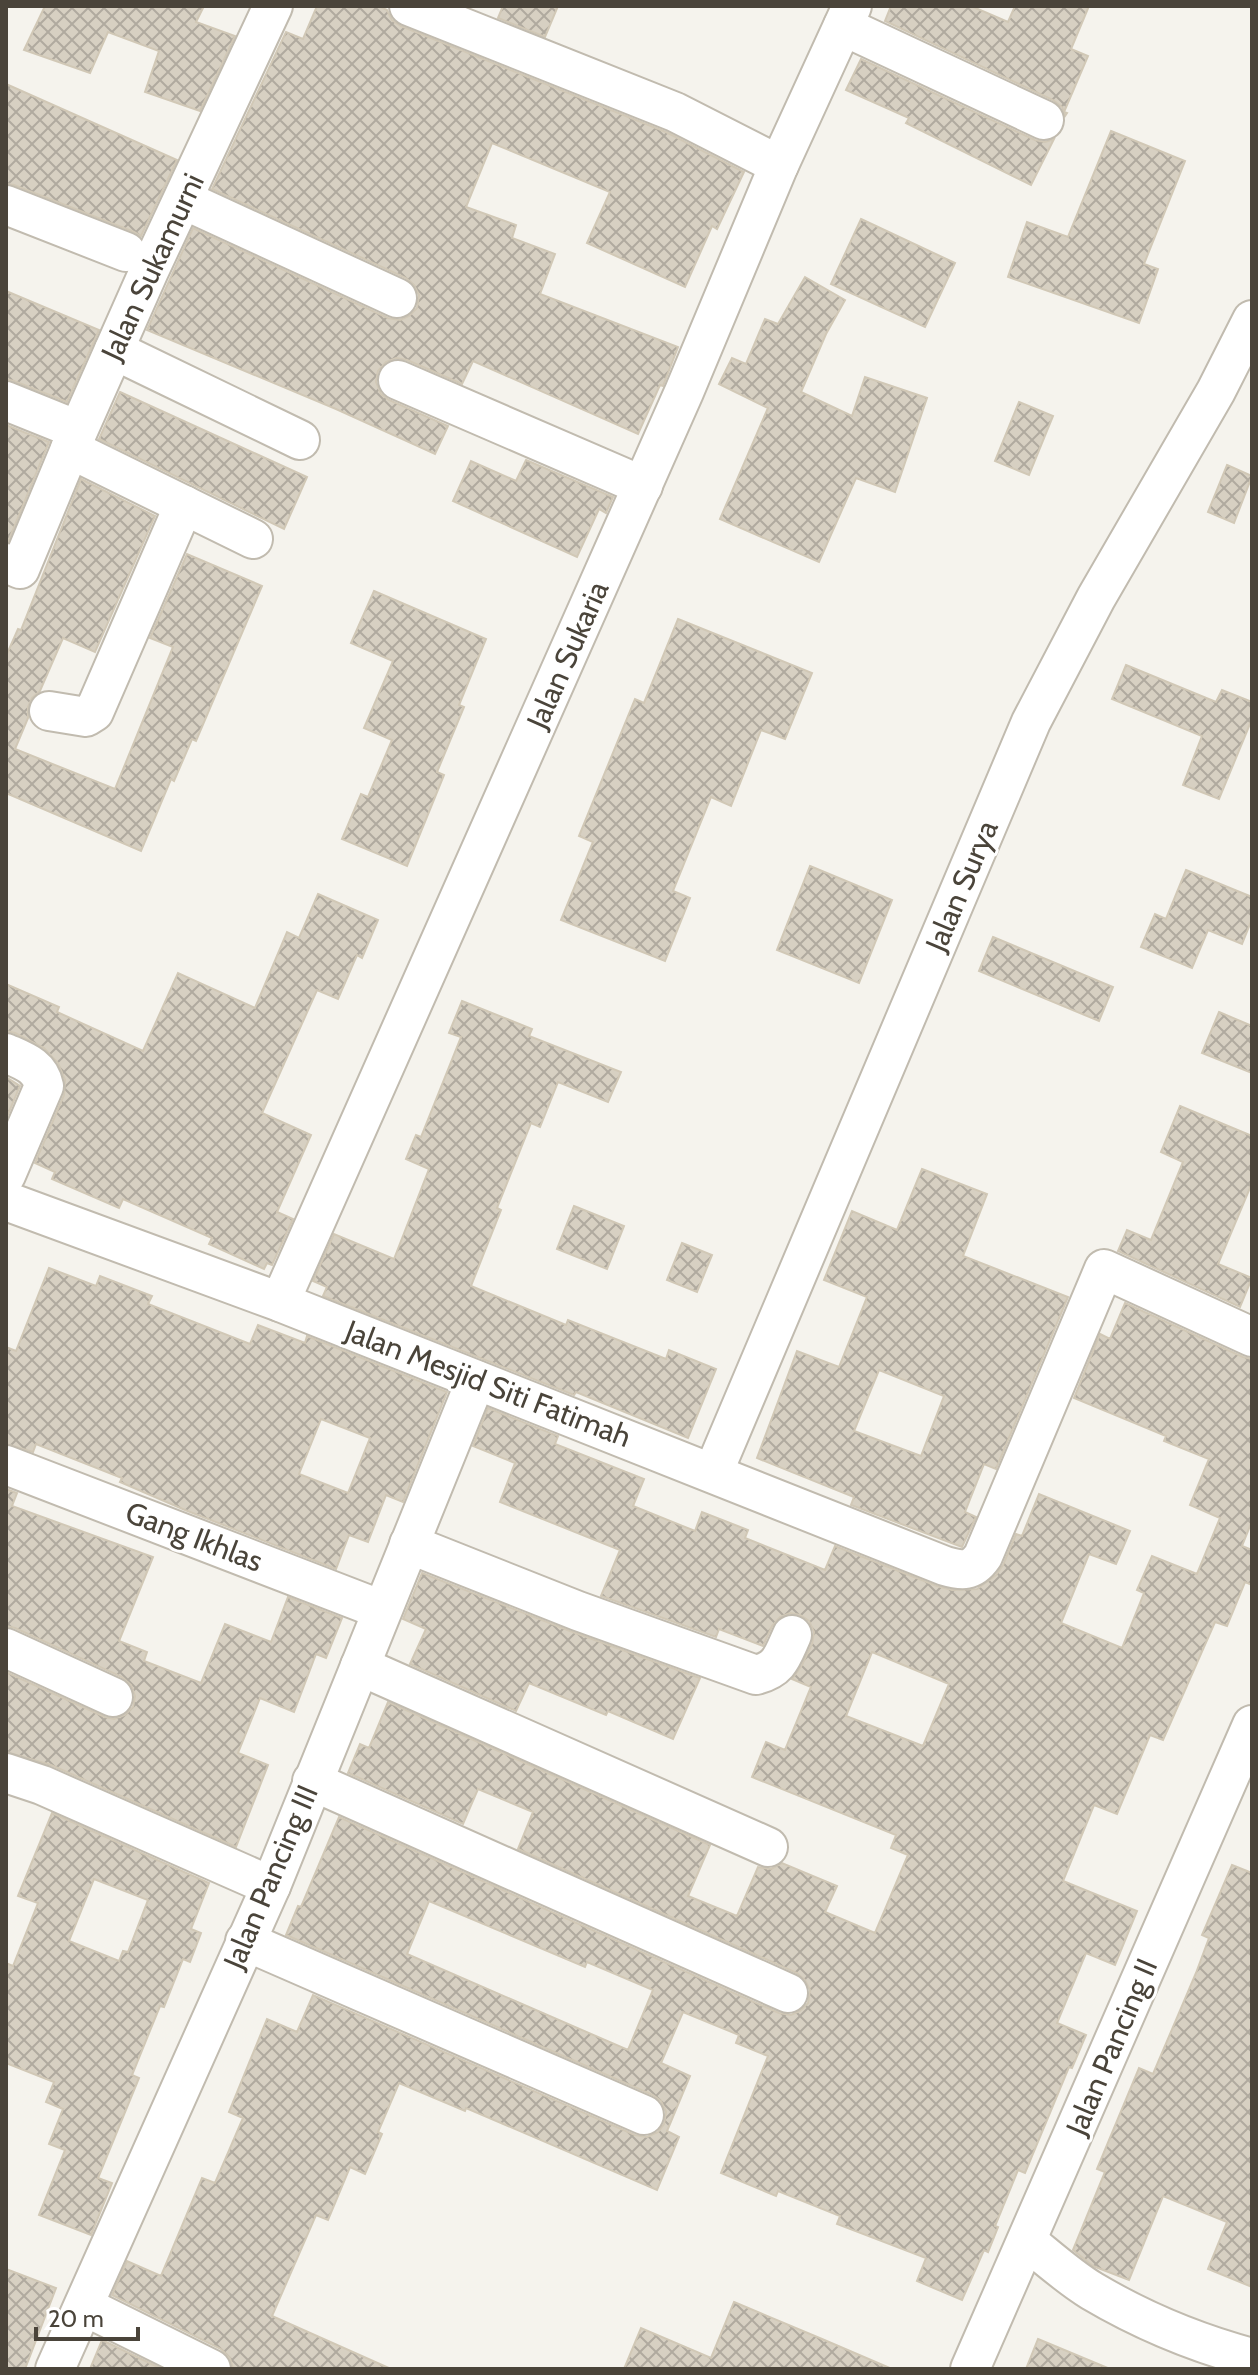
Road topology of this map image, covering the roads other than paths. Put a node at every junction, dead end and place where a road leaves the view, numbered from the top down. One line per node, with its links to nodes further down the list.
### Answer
1 (273, 6): 6 (street, Jalan Sukamurni)
2 (409, 6): 5 (street)
3 (847, 16): 4 (street); 5 (street, Jalan Sukaria)
4 (1044, 120)
5 (779, 165): 16 (street, Jalan Sukaria)
6 (184, 200): 9 (street); 11 (street, Jalan Sukamurni)
7 (7, 209): 8 (street)
8 (126, 252)
9 (397, 298)
10 (1252, 320): 28 (street, Jalan Surya)
11 (114, 350): 14 (street, Jalan Sukamurni); 15 (street)
12 (398, 380): 16 (street)
13 (6, 401): 14 (street)
14 (74, 440): 17 (street); 19 (street, Jalan Sukamurni)
15 (300, 440)
16 (643, 486): 24 (street, Jalan Sukaria)
17 (184, 505): 18 (street); 20 (street)
18 (253, 539)
19 (6, 563)
20 (49, 711)
21 (6, 1053): 22 (street)
22 (6, 1175)
23 (6, 1201): 24 (street, Jalan Mesjid Siti Fatimah)
24 (280, 1302): 26 (street, Jalan Mesjid Siti Fatimah)
25 (1252, 1337): 28 (street, Jalan Mesjid Siti Fatimah)
26 (476, 1380): 28 (street, Jalan Mesjid Siti Fatimah); 29 (street, Jalan Pancing III)
27 (6, 1465): 30 (street, Gang Ikhlas)
28 (713, 1473)
29 (409, 1544): 30 (street, Jalan Pancing III); 31 (street)
30 (382, 1610): 33 (street, Jalan Pancing III)
31 (792, 1635)
32 (6, 1648): 34 (street)
33 (360, 1666): 37 (street, Jalan Pancing III); 38 (street)
34 (113, 1697)
35 (1252, 1725): 43 (street, Jalan Pancing II)
36 (6, 1773): 39 (street)
37 (312, 1781): 39 (street, Jalan Pancing III); 41 (street)
38 (768, 1847)
39 (271, 1886): 40 (street, Jalan Pancing III)
40 (245, 1941): 42 (street); 44 (street, Jalan Pancing III)
41 (788, 1993)
42 (644, 2115)
43 (1027, 2241): 45 (street); 48 (street, Jalan Pancing II)
44 (84, 2306): 46 (street, Jalan Pancing III); 47 (street)
45 (1252, 2358)
46 (55, 2369)
47 (211, 2369)
48 (970, 2369)

